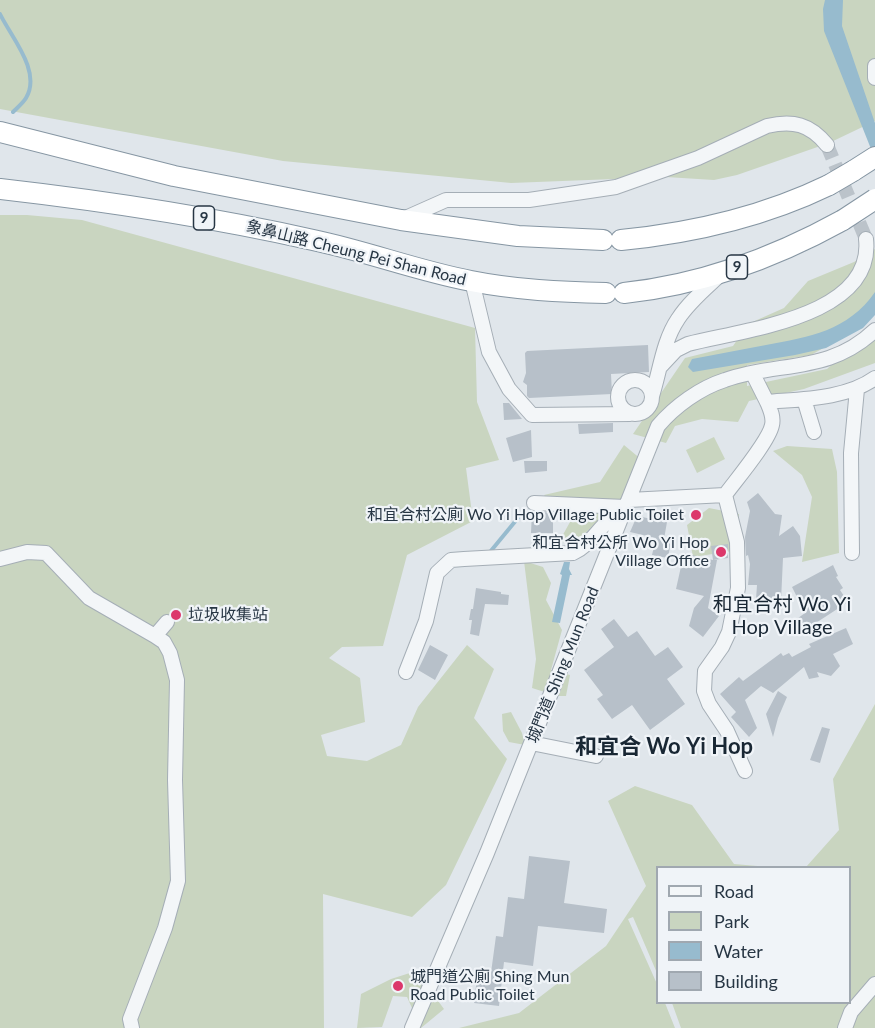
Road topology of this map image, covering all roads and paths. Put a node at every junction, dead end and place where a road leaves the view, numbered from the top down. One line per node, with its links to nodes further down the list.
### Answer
1 (875, 66): 2 (street)
2 (875, 78)
3 (0, 132): 8 (highway, 象鼻山路 Cheung Pei Shan Road / 9)
4 (827, 145): 8 (street)
5 (875, 157): 8 (highway, 象鼻山路 Cheung Pei Shan Road / 9, bridge)
6 (0, 189): 11 (highway, 象鼻山路 Cheung Pei Shan Road / 9)
7 (875, 199): 10 (highway, 象鼻山路 Cheung Pei Shan Road / 9, bridge)
8 (400, 220)
9 (866, 239): 13 (street)
10 (724, 272): 11 (highway, 象鼻山路 Cheung Pei Shan Road / 9); 13 (street)
11 (472, 281): 20 (street)
12 (875, 330): 14 (street, 城門道 Shing Mun Road)
13 (661, 366): 18 (street)
14 (753, 374): 19 (street); 21 (street, 城門道 Shing Mun Road)
15 (875, 378): 16 (street)
16 (857, 389): 17 (street); 26 (street)
17 (804, 399): 19 (street); 22 (street)
18 (651, 401): 20 (street); 20 (street); 21 (street)
19 (767, 402): 23 (street)
20 (630, 414)
21 (665, 418): 25 (street, 城門道 Shing Mun Road)
22 (814, 432)
23 (725, 495): 25 (street); 33 (street)
24 (534, 503): 25 (street)
25 (626, 506): 30 (street); 31 (street, 城門道 Shing Mun Road)
26 (852, 553)
27 (0, 559): 29 (street)
28 (167, 622): 29 (street)
29 (156, 636): 35 (street)
30 (406, 672)
31 (531, 743): 32 (street); 36 (street, 城門道 Shing Mun Road)
32 (596, 756)
33 (745, 771)
34 (875, 984): 37 (street)
35 (132, 1028)
36 (412, 1028)
37 (845, 1028)

